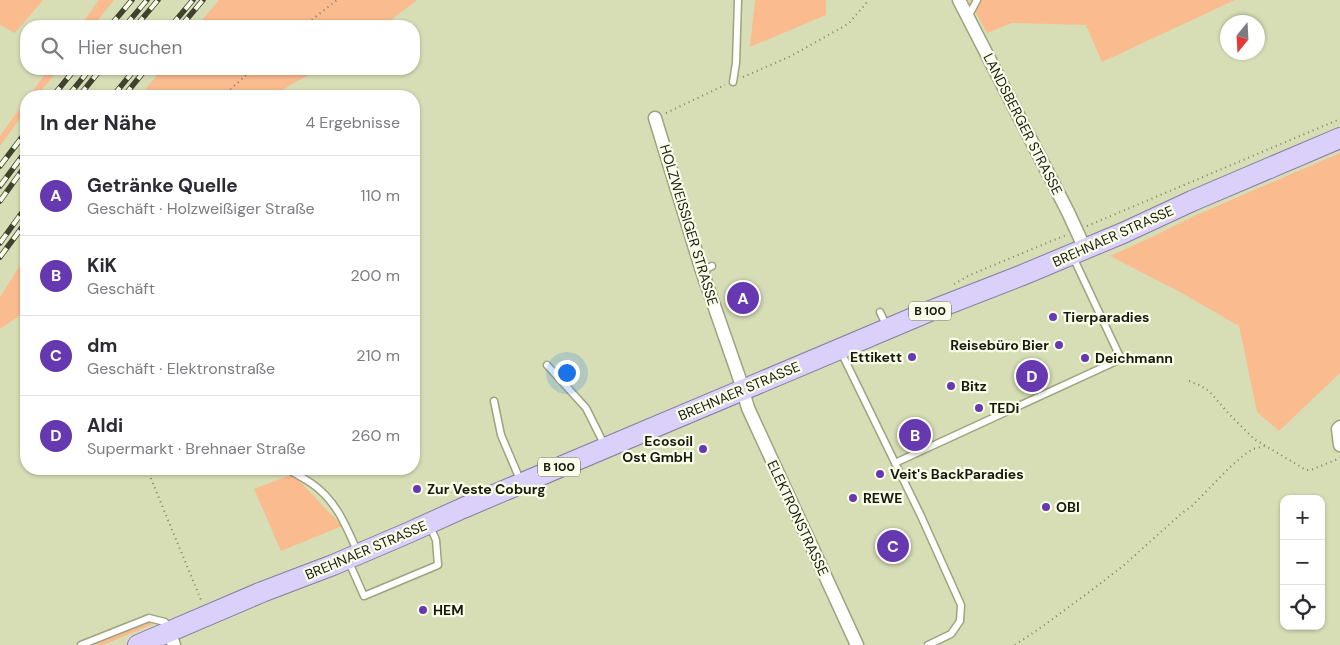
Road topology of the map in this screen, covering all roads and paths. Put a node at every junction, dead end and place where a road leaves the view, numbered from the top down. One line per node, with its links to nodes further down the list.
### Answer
1 (337, 0): 7 (path)
2 (738, 0): 9 (lane)
3 (869, 0): 9 (path)
4 (959, 0): 6 (street, LANDSBERGER STRASSE)
5 (977, 0): 6 (lane)
6 (968, 17): 14 (street, LANDSBERGER STRASSE)
7 (312, 20)
8 (246, 75): 10 (path)
9 (733, 82): 11 (path)
10 (230, 90)
11 (655, 118): 20 (street, HOLZWEISSIGER STRASSE)
12 (1340, 119): 14 (path)
13 (1340, 138): 15 (main road, BREHNAER STRASSE / B 100)
14 (1077, 230): 15 (street, LANDSBERGER STRASSE); 16 (path)
15 (1078, 252): 17 (main road, BREHNAER STRASSE / B 100); 27 (lane)
16 (951, 286)
17 (840, 348): 20 (main road, BREHNAER STRASSE / B 100); 27 (lane)
18 (547, 365): 25 (lane)
19 (1189, 381): 24 (path)
20 (742, 390): 25 (main road, BREHNAER STRASSE / B 100); 37 (street, ELEKTRONSTRASSE)
21 (494, 401): 30 (lane)
22 (1339, 428): 23 (street)
23 (1340, 445)
24 (1265, 446): 26 (path); 39 (path)
25 (606, 447): 30 (main road, BREHNAER STRASSE / B 100)
26 (1340, 458)
27 (895, 462): 38 (lane)
28 (149, 475): 33 (path)
29 (297, 475): 32 (lane)
30 (522, 483): 31 (main road, BREHNAER STRASSE / B 100)
31 (428, 524): 32 (main road, BREHNAER STRASSE / B 100); 32 (lane)
32 (353, 557): 33 (main road, BREHNAER STRASSE / B 100)
33 (208, 614): 34 (main road, BREHNAER STRASSE / B 100)
34 (172, 638): 35 (lane); 36 (main road, BREHNAER STRASSE / B 100)
35 (81, 645)
36 (138, 645)
37 (857, 645)
38 (928, 645)
39 (1015, 645)

